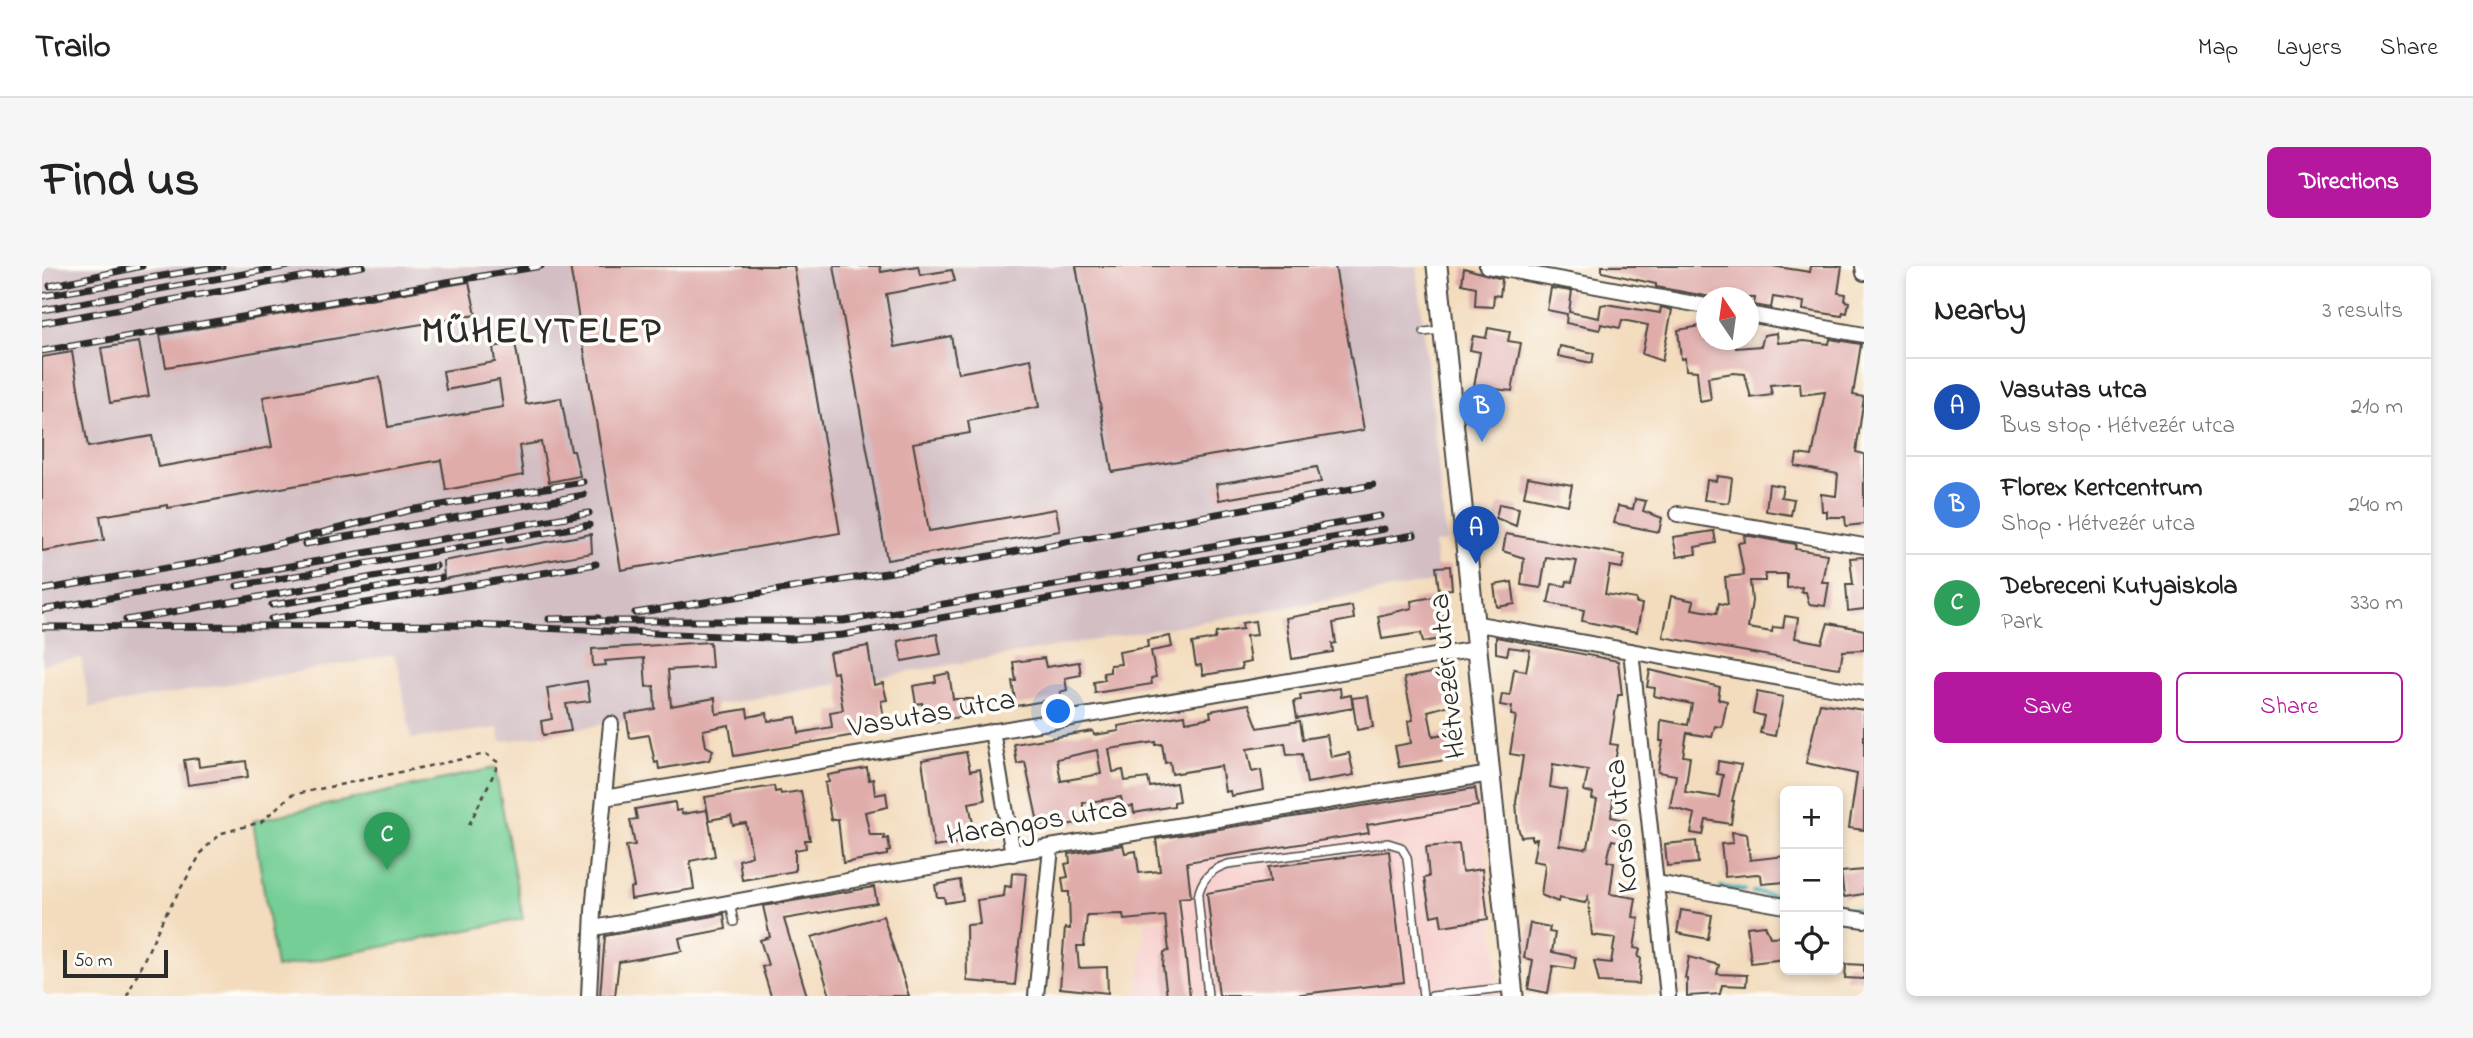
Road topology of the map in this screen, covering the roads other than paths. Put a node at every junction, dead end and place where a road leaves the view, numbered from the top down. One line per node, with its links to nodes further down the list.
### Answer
1 (1437, 266): 7 (street, Hétvezér utca)
2 (1488, 266): 5 (street)
3 (1863, 266): 4 (street)
4 (1864, 274)
5 (1696, 304)
6 (1759, 316): 9 (street)
7 (1444, 330): 8 (lane); 12 (street, Hétvezér utca)
8 (1424, 332)
9 (1864, 335)
10 (1678, 514): 11 (street)
11 (1864, 546)
12 (1473, 623): 13 (street, Hétvezér utca); 14 (street)
13 (1476, 649): 17 (street, Vasutas utca); 18 (street, Hétvezér utca)
14 (1631, 651): 15 (street); 22 (street, Korsó utca)
15 (1864, 693)
16 (611, 724): 19 (street)
17 (992, 731): 19 (street, Vasutas utca); 21 (street)
18 (1490, 774): 20 (street, Harangos utca); 29 (street, Hétvezér utca)
19 (604, 797): 28 (street)
20 (1051, 848): 21 (street, Harangos utca); 31 (street)
21 (1013, 854): 23 (street, Harangos utca)
22 (1656, 883): 24 (street); 35 (street, Korsó utca)
23 (730, 903): 27 (lane); 28 (street, Harangos utca)
24 (1780, 905)
25 (1843, 917): 26 (street)
26 (1864, 920)
27 (734, 922)
28 (594, 928): 30 (street)
29 (1512, 992): 34 (lane)
30 (589, 996)
31 (1036, 996)
32 (1208, 996): 33 (lane)
33 (1423, 996)
34 (1432, 996)
35 (1668, 996)

